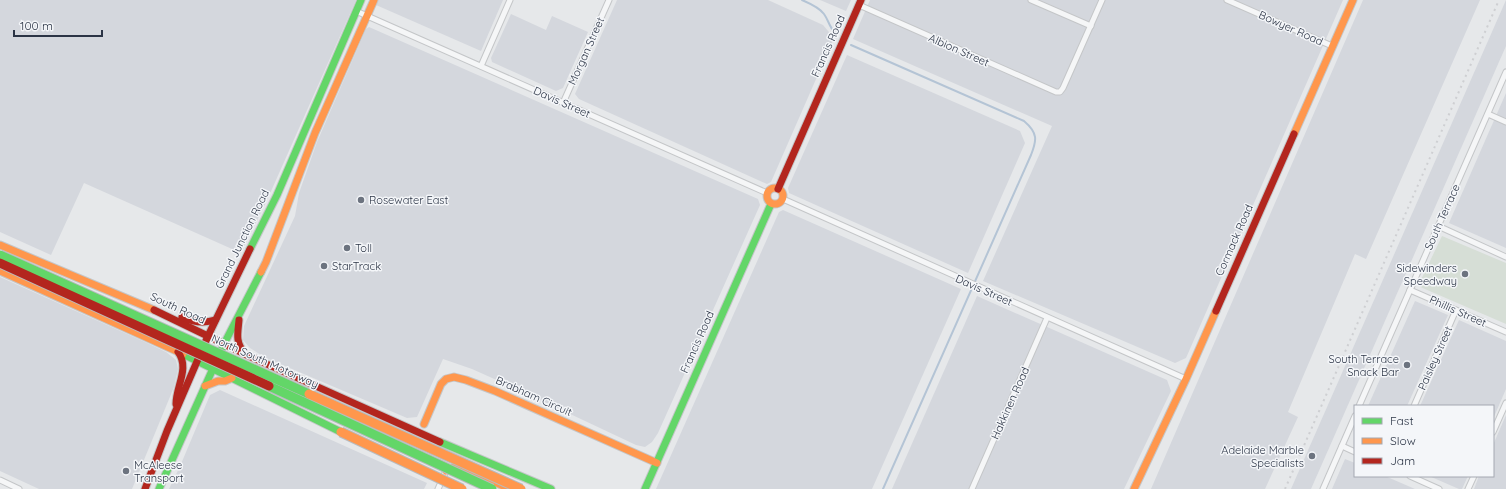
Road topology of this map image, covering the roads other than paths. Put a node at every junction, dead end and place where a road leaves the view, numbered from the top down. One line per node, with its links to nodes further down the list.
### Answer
1 (361, 0): 10 (main road, Grand Junction Road)
2 (374, 0): 11 (main road)
3 (510, 0): 14 (street)
4 (609, 0): 16 (street, Morgan Street)
5 (1031, 0): 12 (street)
6 (1102, 0): 12 (street)
7 (1228, 0): 13 (street, Bowyer Road)
8 (1353, 0): 13 (main road, Cormack Road)
9 (860, 2): 12 (street, Albion Street); 19 (main road, Francis Road)
10 (356, 11): 11 (street, Davis Street); 34 (main road, Grand Junction Road)
11 (367, 16): 14 (street, Davis Street); 32 (main road)
12 (1091, 26)
13 (1332, 46): 44 (main road, Cormack Road)
14 (481, 66): 16 (street, Davis Street)
15 (1506, 72): 17 (street, South Terrace)
16 (563, 103): 20 (street, Davis Street)
17 (1488, 114): 18 (street); 23 (street, South Terrace)
18 (1506, 122)
19 (778, 189): 20 (main road); 21 (main road)
20 (767, 193): 22 (main road)
21 (783, 199): 22 (main road); 33 (street, Davis Street)
22 (771, 204): 57 (main road, Francis Road)
23 (1438, 226): 26 (street); 29 (street, South Terrace)
24 (0, 245): 31 (main road, South Road)
25 (0, 255): 69 (main road, North South Motorway, bridge)
26 (1506, 257)
27 (0, 263): 67 (main road, North South Motorway, bridge)
28 (0, 270): 39 (main road)
29 (1410, 290): 30 (street, Phillis Street); 47 (street, South Terrace)
30 (1456, 310): 36 (street, Phillis Street); 48 (street, Paisley Street)
31 (162, 313): 34 (main road); 35 (main road, South Road)
32 (239, 314): 38 (main road); 40 (main road)
33 (1047, 318): 44 (street, Davis Street); 72 (street, Hakkinen Road)
34 (216, 320): 37 (main road, Grand Junction Road)
35 (185, 324): 37 (main road, South Road); 39 (main road)
36 (1506, 332)
37 (208, 336): 38 (main road, South Road); 41 (main road, Grand Junction Road)
38 (224, 344): 40 (main road, South Road); 42 (main road)
39 (176, 350): 41 (main road); 49 (main road)
40 (250, 356): 52 (main road, South Road)
41 (197, 361): 42 (main road); 49 (main road, Grand Junction Road)
42 (213, 368): 43 (main road); 45 (main road)
43 (232, 378): 45 (main road); 66 (main road, bridge)
44 (1186, 379): 73 (main road, Cormack Road)
45 (204, 386): 64 (main road)
46 (1506, 403): 53 (street)
47 (1359, 405)
48 (1414, 405)
49 (175, 411): 63 (main road, Grand Junction Road)
50 (1354, 418): 55 (street)
51 (424, 424): 52 (main road); 54 (main road); 57 (main road, Brabham Circuit)
52 (410, 428): 54 (main road, South Road)
53 (1494, 430)
54 (427, 436): 70 (main road, South Road)
55 (1342, 446): 56 (street); 74 (street)
56 (1354, 452)
57 (657, 463): 71 (main road, Francis Road)
58 (446, 471): 65 (street); 68 (main road)
59 (1412, 477): 75 (street)
60 (1474, 477): 76 (street)
61 (0, 480): 62 (street)
62 (19, 489)
63 (145, 489)
64 (159, 489)
65 (438, 489)
66 (462, 489)
67 (492, 489)
68 (510, 489)
69 (521, 489)
70 (551, 489)
71 (645, 489)
72 (972, 489)
73 (1134, 489)
74 (1323, 489)
75 (1439, 489)
76 (1468, 489)

